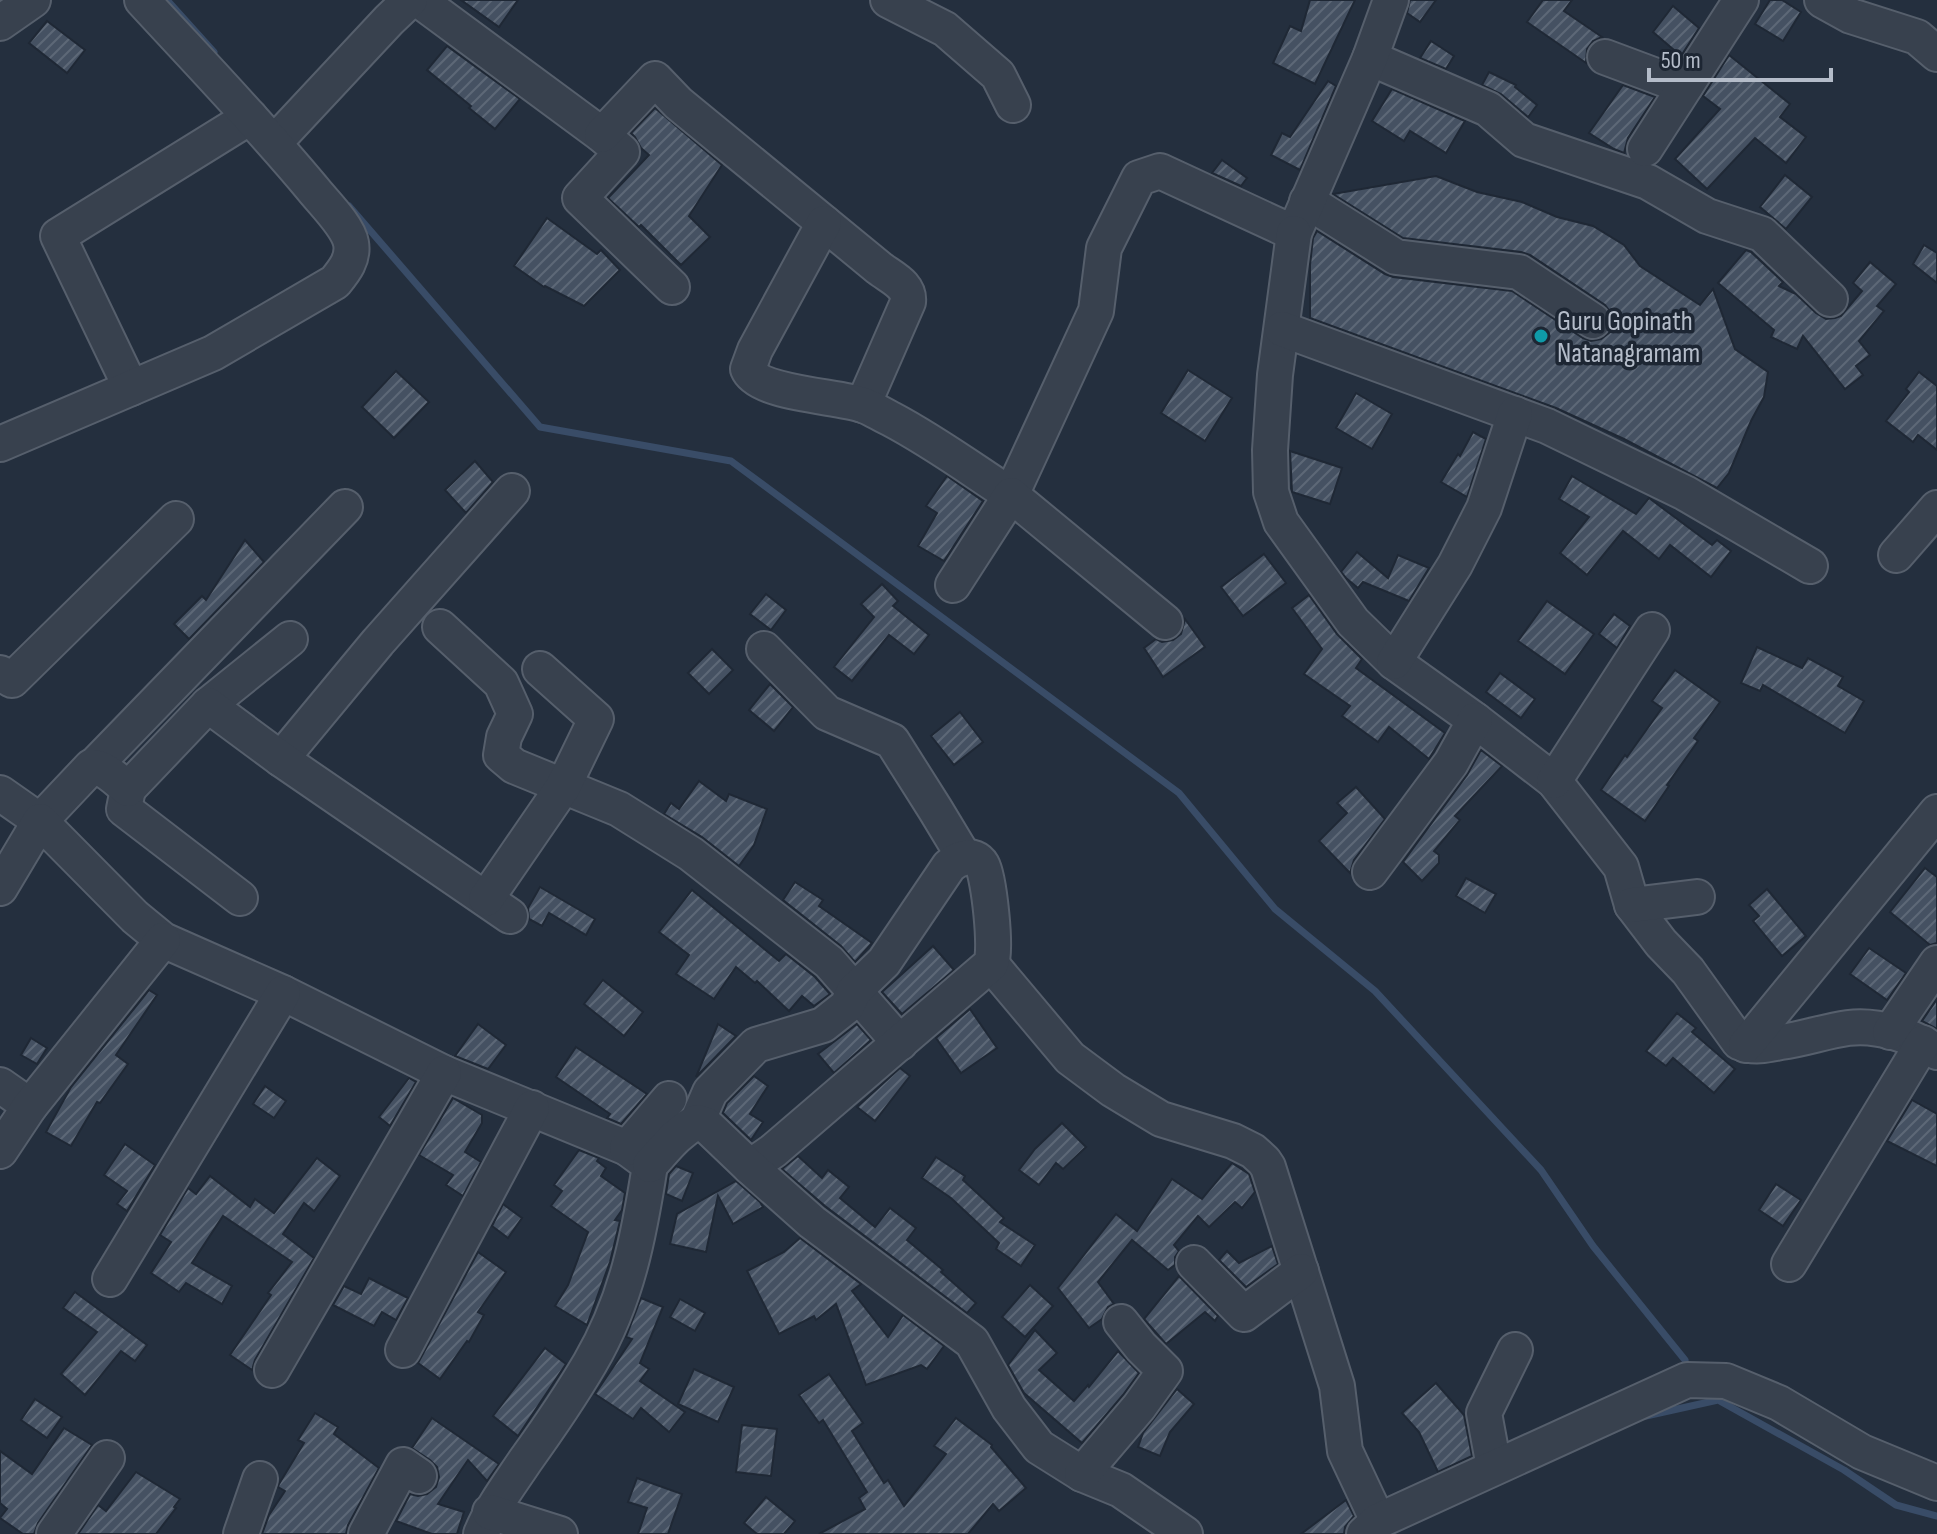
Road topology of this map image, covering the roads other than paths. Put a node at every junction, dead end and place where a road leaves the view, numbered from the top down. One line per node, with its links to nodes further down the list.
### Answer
1 (33, 0): 9 (street)
2 (142, 0): 15 (street)
3 (410, 0): 17 (street)
4 (419, 0): 16 (street)
5 (888, 0): 14 (street)
6 (1391, 0): 12 (street)
7 (1741, 0): 13 (street)
8 (1847, 5): 10 (street)
9 (0, 23)
10 (1937, 54)
11 (1605, 57): 13 (street)
12 (1370, 58): 19 (street); 23 (street)
13 (1686, 85): 18 (street)
14 (1013, 105)
15 (250, 117): 17 (street); 26 (street)
16 (602, 135): 20 (street); 22 (street)
17 (274, 143): 26 (street)
18 (1645, 149)
19 (1307, 201): 21 (street); 24 (street)
20 (824, 223): 27 (street); 27 (street)
21 (1294, 233): 25 (street); 31 (street)
22 (672, 287)
23 (1830, 299)
24 (1593, 321)
25 (1282, 329): 28 (street); 43 (street)
26 (131, 388): 29 (street)
27 (863, 405): 31 (street)
28 (1515, 414): 36 (street); 43 (street)
29 (0, 444)
30 (512, 491): 48 (street)
31 (1011, 495): 37 (street); 38 (street)
32 (345, 507): 49 (street)
33 (1937, 508): 35 (street)
34 (176, 519): 45 (street)
35 (1896, 555)
36 (1810, 566)
37 (953, 585)
38 (1165, 622)
39 (440, 627): 51 (street)
40 (1652, 630): 50 (street)
41 (290, 639): 46 (street)
42 (764, 649): 56 (street)
43 (1394, 662): 47 (street)
44 (540, 669): 51 (street)
45 (0, 673)
46 (208, 705): 48 (street); 52 (street)
47 (1475, 720): 50 (street); 57 (street)
48 (281, 759): 51 (street)
49 (94, 766): 52 (street); 55 (street)
50 (1554, 781): 61 (street)
51 (563, 787): 65 (street)
52 (128, 789): 60 (street)
53 (0, 793): 55 (street)
54 (1937, 812): 69 (street)
55 (40, 821): 58 (street); 62 (street)
56 (964, 857): 64 (street); 65 (street)
57 (1370, 872)
58 (0, 888)
59 (1697, 897): 61 (street)
60 (240, 898)
61 (1632, 905): 69 (street)
62 (163, 940): 66 (street); 74 (street)
63 (1937, 963): 67 (street)
64 (991, 964): 68 (street); 82 (street)
65 (854, 991): 68 (street); 76 (street)
66 (283, 993): 71 (street); 83 (street)
67 (1890, 1032): 69 (street); 70 (street)
68 (900, 1043): 79 (street)
69 (1746, 1045)
70 (1930, 1048): 81 (street)
71 (444, 1073): 75 (street); 87 (street)
72 (0, 1085): 74 (street)
73 (669, 1099): 78 (street)
74 (30, 1106): 77 (street)
75 (532, 1108): 78 (street); 85 (street)
76 (697, 1122): 78 (street); 79 (street)
77 (0, 1151)
78 (639, 1156): 94 (street)
79 (750, 1167): 90 (street)
80 (1194, 1263): 82 (street)
81 (1789, 1264)
82 (1301, 1271): 95 (street)
83 (110, 1279)
84 (1121, 1322): 90 (street)
85 (403, 1350)
86 (1515, 1350): 89 (street)
87 (272, 1370)
88 (107, 1458): 96 (street)
89 (1494, 1467): 93 (street); 95 (street)
90 (1082, 1474): 100 (street)
91 (419, 1476): 98 (street)
92 (260, 1479): 97 (street)
93 (1937, 1483)
94 (485, 1523): 99 (street)
95 (1371, 1527)
96 (54, 1534)
97 (241, 1534)
98 (366, 1534)
99 (560, 1534)
100 (1185, 1534)

